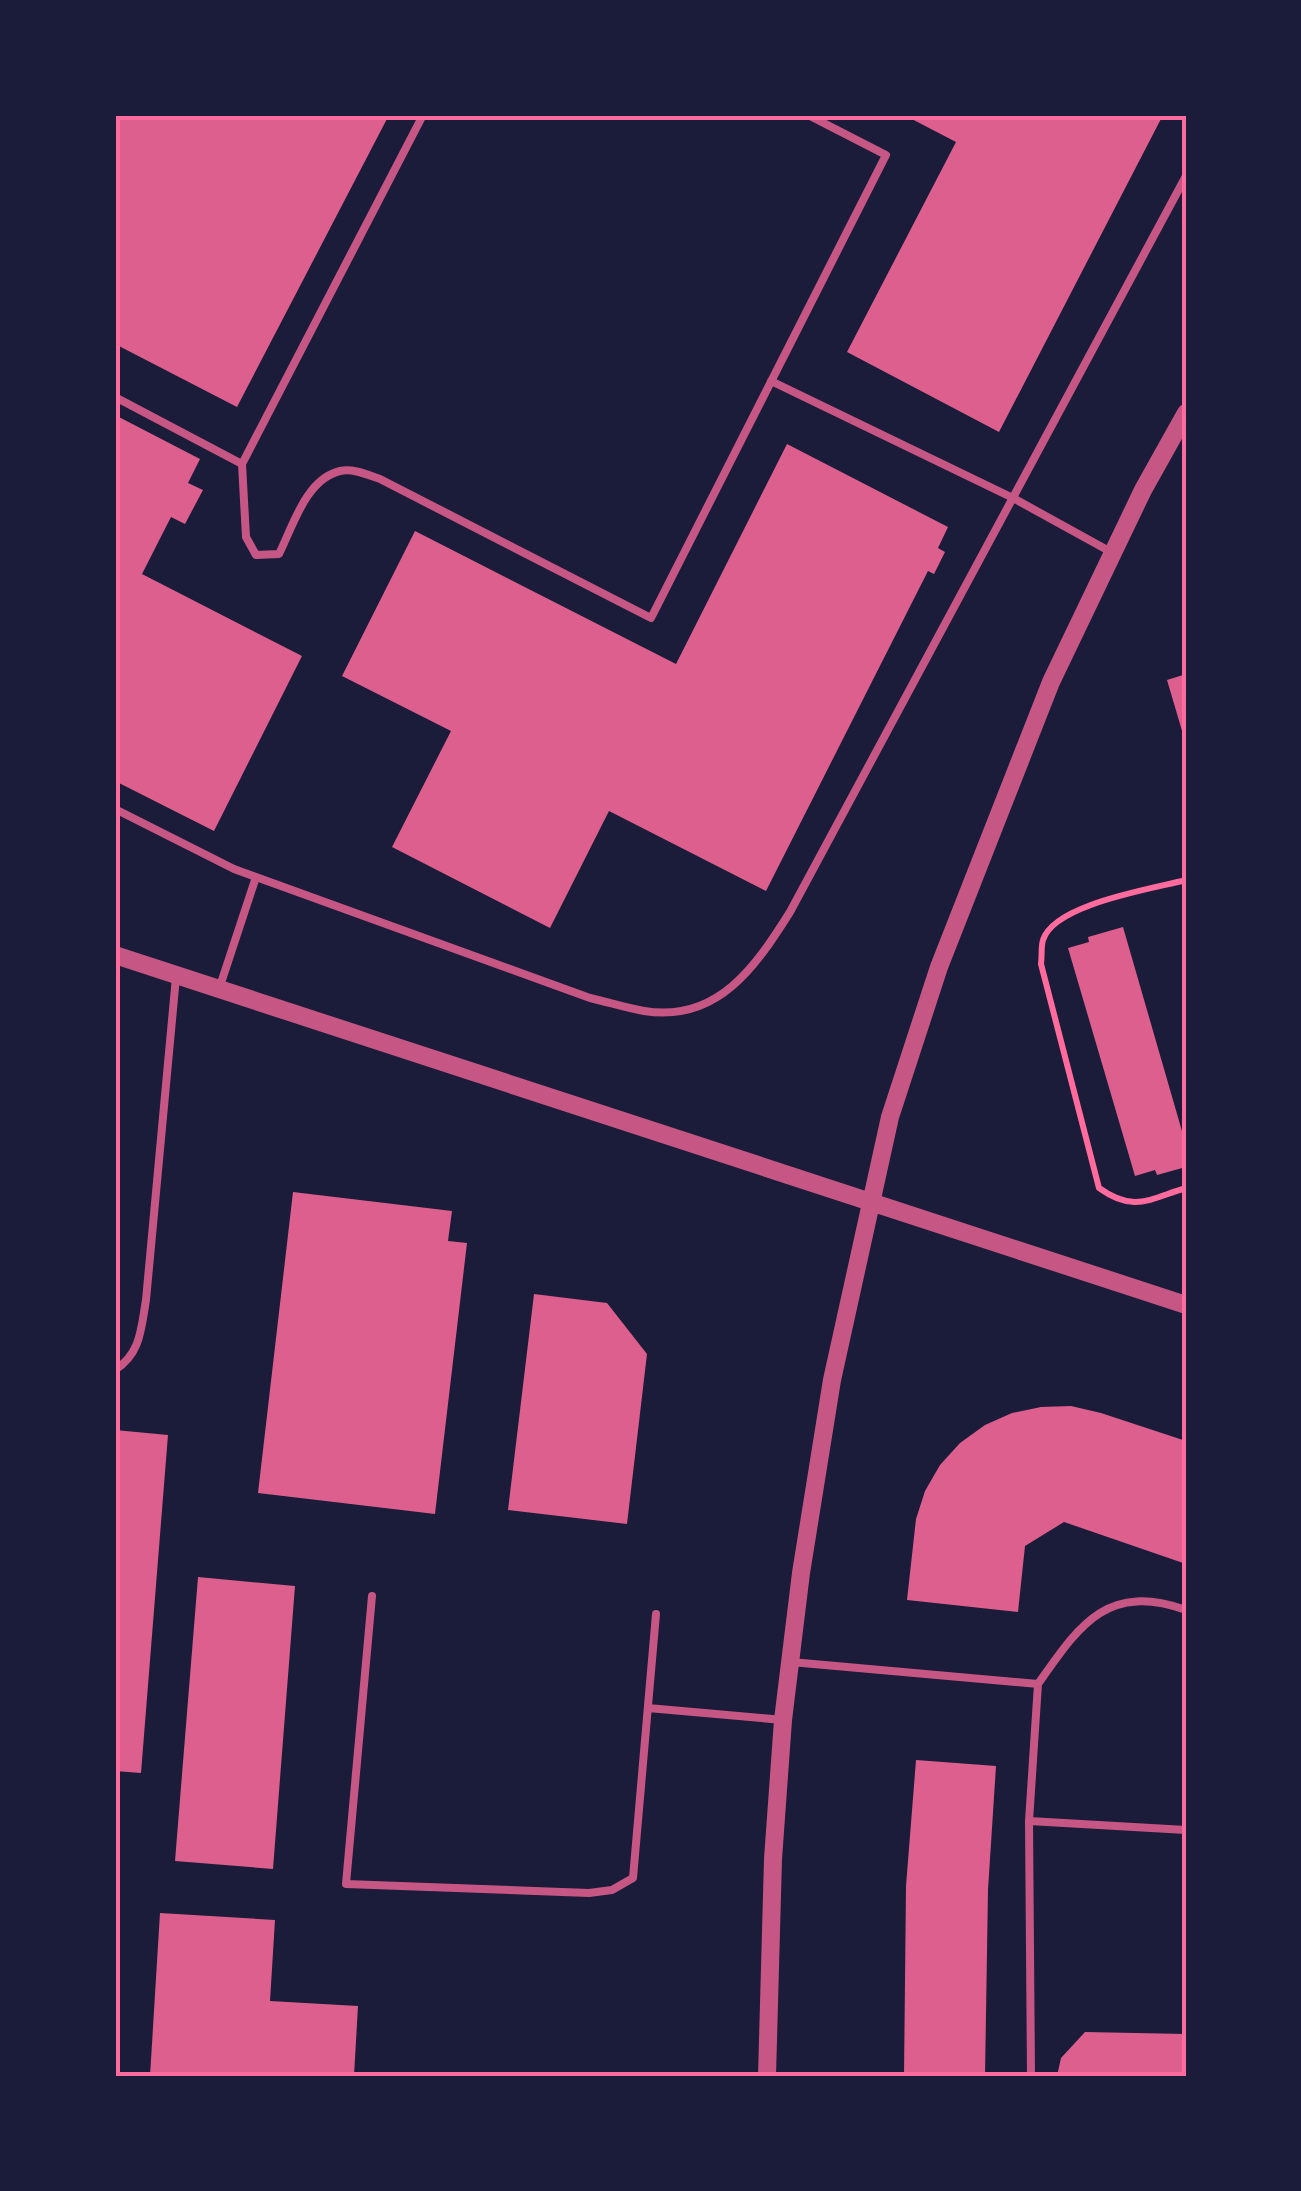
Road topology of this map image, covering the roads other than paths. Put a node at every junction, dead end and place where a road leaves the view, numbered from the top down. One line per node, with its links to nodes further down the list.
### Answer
1 (423, 115): 7 (lane)
2 (808, 115): 4 (lane)
3 (1186, 176): 8 (lane)
4 (771, 381): 7 (lane); 8 (lane)
5 (115, 397): 7 (lane)
6 (1186, 413): 9 (street)
7 (242, 464)
8 (1012, 498): 9 (lane); 11 (lane)
9 (1113, 553): 15 (street)
10 (115, 809): 11 (lane)
11 (256, 877): 14 (lane)
12 (115, 955): 13 (street)
13 (176, 976): 14 (street); 17 (lane)
14 (218, 990): 15 (street)
15 (872, 1202): 16 (street); 21 (street)
16 (1186, 1305)
17 (115, 1370)
18 (372, 1596): 23 (lane)
19 (1186, 1610): 22 (lane)
20 (656, 1614): 23 (lane)
21 (790, 1662): 22 (lane); 24 (street)
22 (1038, 1684): 25 (lane)
23 (648, 1708): 24 (lane)
24 (783, 1720): 27 (street)
25 (1029, 1820): 26 (lane); 28 (lane)
26 (1186, 1830)
27 (767, 2076)
28 (1031, 2076)

